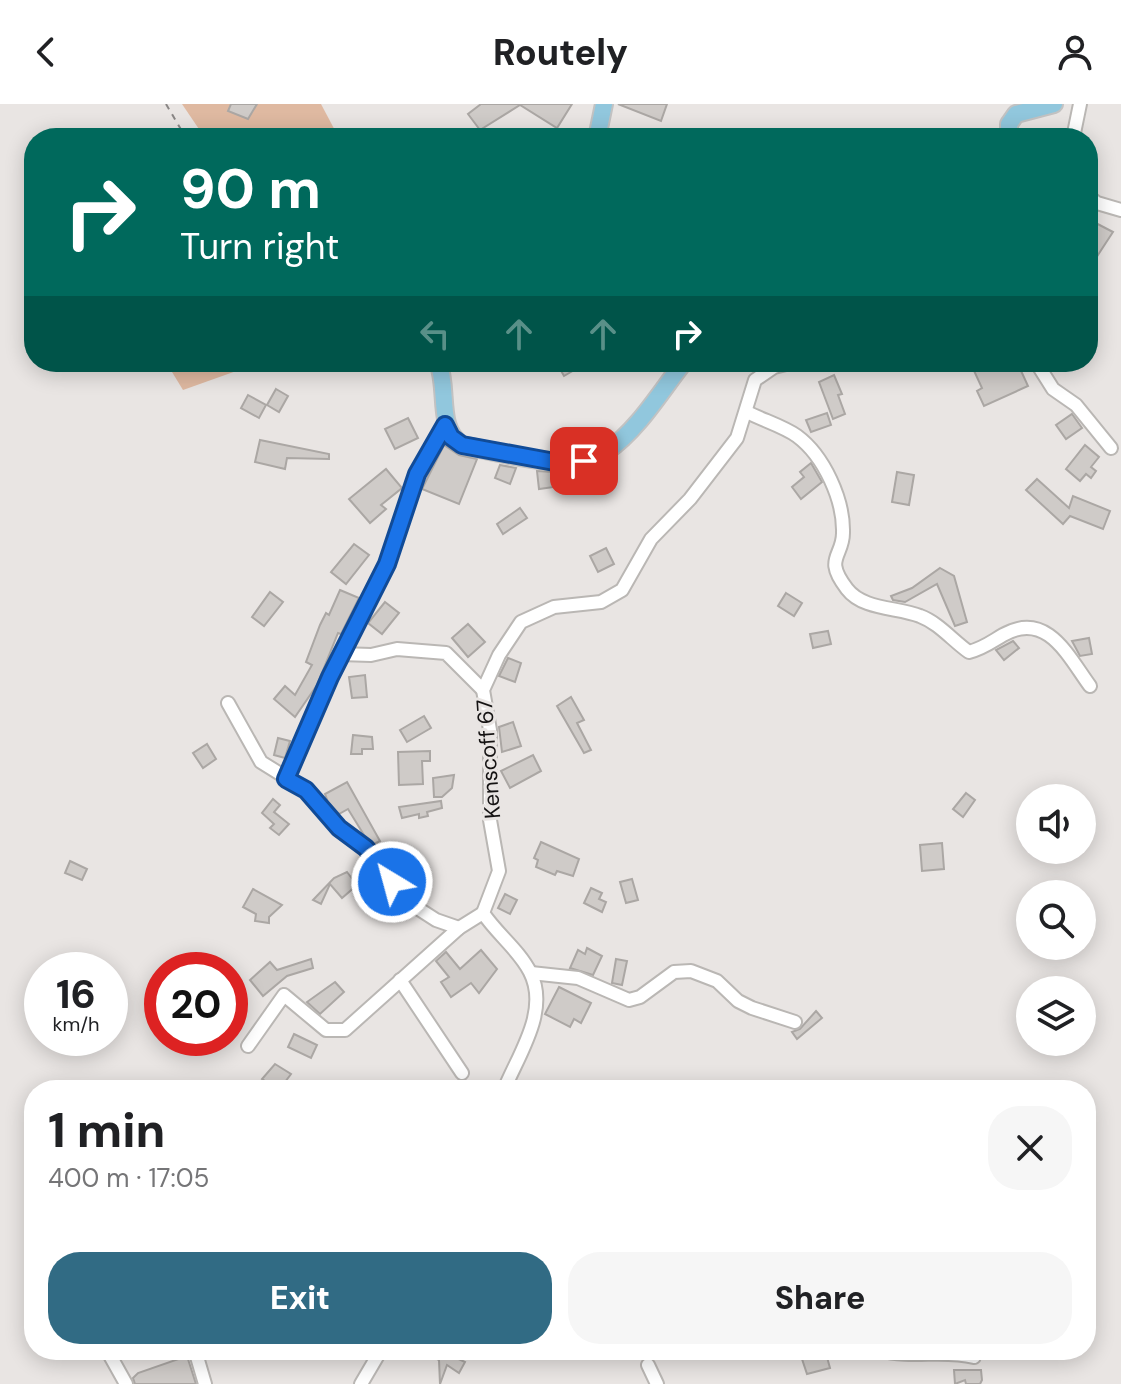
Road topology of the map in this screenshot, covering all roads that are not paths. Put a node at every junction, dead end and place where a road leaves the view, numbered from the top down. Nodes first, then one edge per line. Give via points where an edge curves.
1 (1054, 104) edge
2 (1080, 104) edge
3 (600, 106) edge
4 (598, 128) edge
5 (1009, 128) edge
6 (1075, 128) edge
7 (1098, 203) edge
8 (1121, 210) edge
9 (440, 372) edge
10 (676, 372) edge
11 (767, 372) edge
12 (1042, 372) edge
13 (747, 412) junction
14 (445, 425) junction
15 (1111, 448) dead end
16 (340, 654) junction
17 (1090, 686) dead end
18 (483, 690) junction
19 (228, 703) dead end
20 (286, 779) junction
21 (483, 913) junction
22 (459, 928) junction
23 (531, 973) junction
24 (400, 980) junction
25 (795, 1022) dead end
26 (248, 1046) dead end
27 (462, 1073) dead end
28 (508, 1080) edge
29 (113, 1360) edge
30 (198, 1360) edge
31 (375, 1360) edge
32 (648, 1365) dead end
33 (126, 1384) edge
34 (205, 1384) edge
35 (361, 1384) edge
36 (657, 1384) edge

1 - 5 main road via 1016,114
2 - 6 street
3 - 4 main road
7 - 8 street
9 - 14 main road
10 - 14 main road via 607,451 584,461 560,463 462,445
11 - 13 street, Kenscoff 67 via 755,380
12 - 15 street
13 - 17 street via 797,436 838,495 844,535 834,556 848,591 869,603 923,616 969,652 1022,628 1043,628
13 - 18 street, Kenscoff 67 via 737,438 651,539 622,590 601,602 554,607 521,622
14 - 16 street via 417,474 387,564
16 - 18 street via 397,649 446,653
16 - 20 street
18 - 21 street, Kenscoff 67 via 490,730 490,820 499,871
19 - 20 street via 261,762
20 - 22 street via 306,790 339,828 366,848 408,902
21 - 22 street
21 - 23 street
22 - 24 street
23 - 25 street via 578,978 629,1000 683,969 717,981 752,1008
23 - 28 street via 537,996 532,1024
24 - 26 street via 359,1020 333,1032 313,1022 290,997 281,996
24 - 27 street
29 - 33 street
30 - 34 street
31 - 35 street
32 - 36 street

